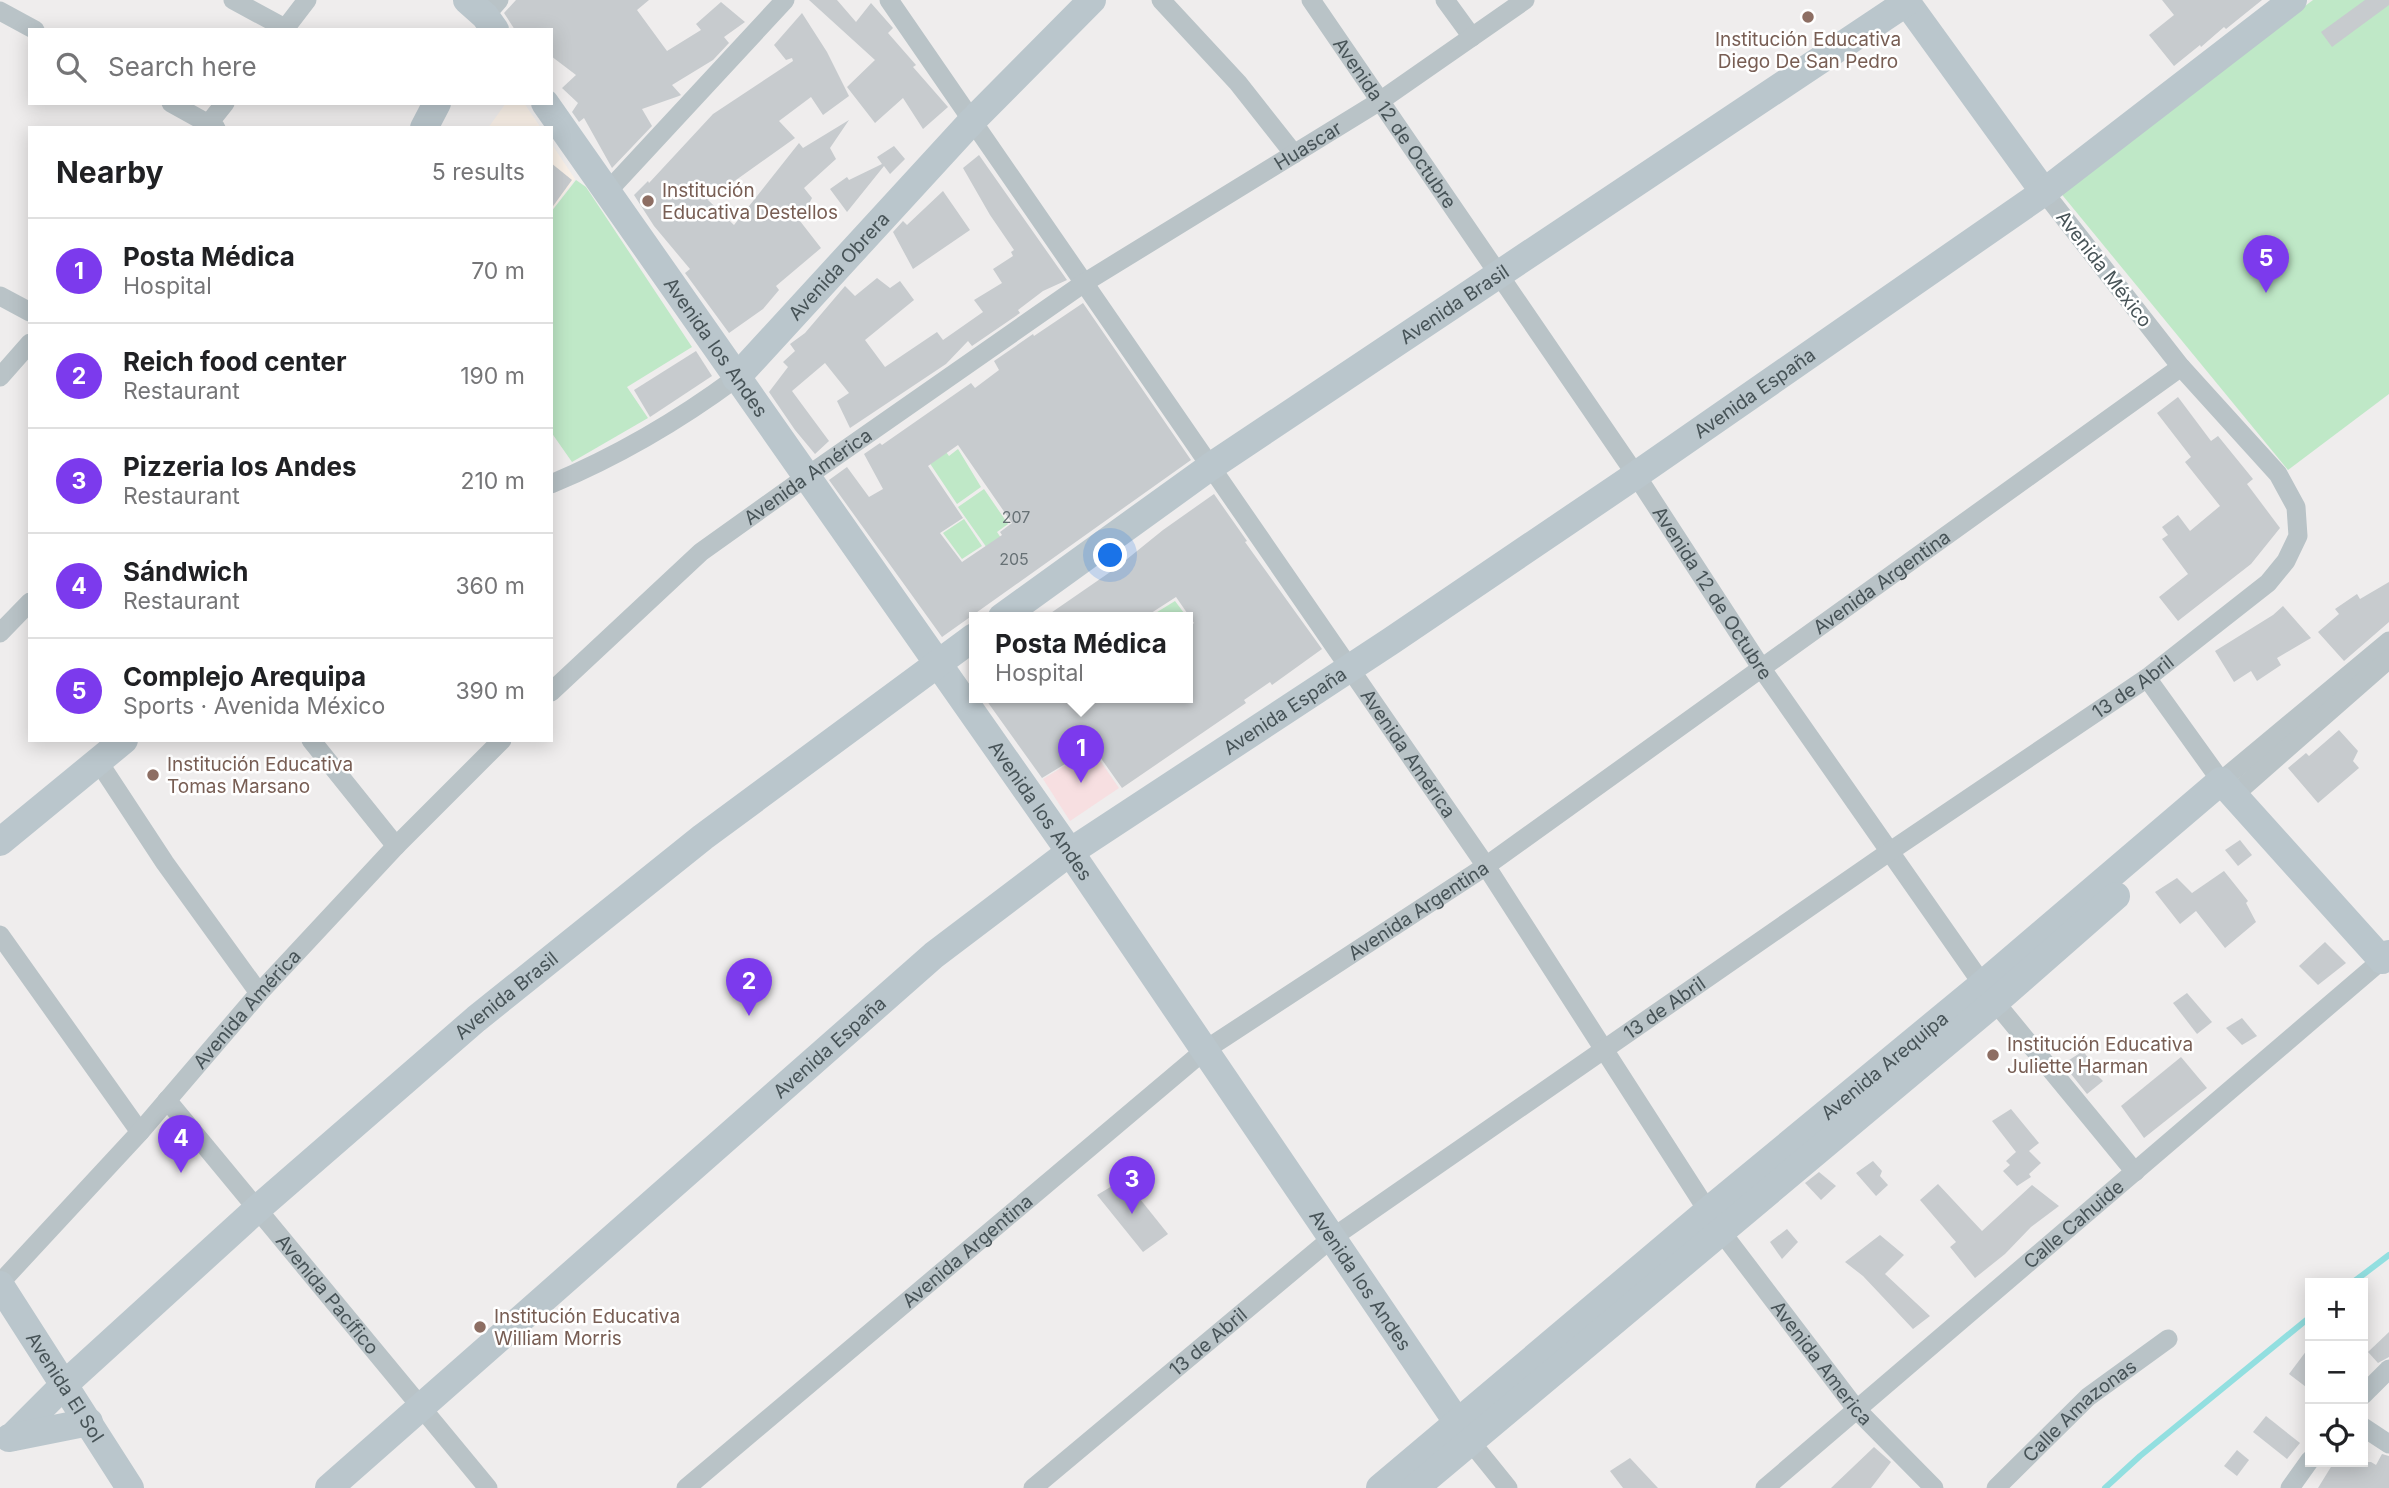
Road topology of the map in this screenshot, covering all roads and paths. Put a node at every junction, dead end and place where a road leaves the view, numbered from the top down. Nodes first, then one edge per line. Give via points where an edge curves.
1 (233, 0) edge
2 (307, 0) edge
3 (785, 0) edge
4 (889, 0) edge
5 (1092, 0) edge
6 (1161, 0) edge
7 (1311, 0) edge
8 (1445, 0) edge
9 (1525, 0) edge
10 (2294, 0) edge
11 (1907, 1) edge
12 (0, 11) edge
13 (30, 28) edge
14 (282, 28) edge
15 (285, 28) edge
16 (1472, 37) junction
17 (1380, 101) junction
18 (174, 105) edge
19 (224, 105) edge
20 (436, 105) edge
21 (546, 105) edge
22 (972, 121) junction
23 (210, 126) edge
24 (425, 126) edge
25 (1294, 154) junction
26 (607, 192) junction
27 (2044, 192) junction
28 (1498, 276) junction
29 (1084, 283) junction
30 (0, 296) edge
31 (28, 311) edge
32 (28, 345) edge
33 (2181, 367) junction
34 (0, 377) edge
35 (736, 378) junction
36 (1210, 467) junction
37 (1636, 475) junction
38 (806, 477) junction
39 (553, 483) edge
40 (2298, 536) joint
41 (28, 604) edge
42 (1009, 612) edge
43 (0, 633) edge
44 (969, 641) edge
45 (2389, 641) edge
46 (2389, 659) edge
47 (937, 664) junction
48 (1350, 669) junction
49 (1762, 669) junction
50 (2147, 678) junction
51 (553, 690) edge
52 (122, 742) edge
53 (313, 742) edge
54 (500, 742) edge
55 (98, 761) junction
56 (2227, 788) junction
57 (0, 842) edge
58 (396, 845) junction
59 (1070, 852) junction
60 (1889, 852) junction
61 (1486, 866) junction
62 (0, 935) edge
63 (2385, 957) edge
64 (259, 993) junction
65 (1989, 993) junction
66 (1604, 1049) junction
67 (1205, 1050) junction
68 (167, 1100) junction
69 (140, 1132) junction
70 (2135, 1172) junction
71 (256, 1210) junction
72 (1714, 1220) junction
73 (1332, 1238) junction
74 (0, 1284) edge
75 (2168, 1339) dead end
76 (2389, 1369) edge
77 (65, 1384) junction
78 (2368, 1390) edge
79 (421, 1409) junction
80 (1857, 1410) junction
81 (89, 1422) junction
82 (2368, 1430) edge
83 (1464, 1432) junction
84 (6, 1439) edge
85 (2389, 1444) edge
86 (2305, 1467) edge
87 (130, 1488) edge
88 (329, 1488) edge
89 (488, 1488) edge
90 (686, 1488) edge
91 (1032, 1488) edge
92 (1380, 1488) edge
93 (1415, 1488) edge
94 (1508, 1488) edge
95 (1765, 1488) edge
96 (1934, 1488) edge
97 (1996, 1488) edge
98 (2290, 1488) edge

1 - 14 street
2 - 15 street
3 - 26 street
4 - 22 street, Avenida América
5 - 22 street, Avenida Obrera
6 - 25 street via 1238,83
7 - 17 street, Avenida 12 de Octubre
8 - 16 street
9 - 16 street, Huascar
10 - 27 street, Avenida España
11 - 27 street, Avenida México
11 - 28 street, Avenida Brasil
12 - 13 street
16 - 17 street, Huascar
17 - 25 street, Huascar
17 - 28 street, Avenida 12 de Octubre
18 - 23 street
19 - 23 street
20 - 24 street
21 - 26 street, Avenida los Andes
22 - 29 street, Avenida América
22 - 35 street, Avenida Obrera
25 - 29 street, Huascar
26 - 35 street, Avenida los Andes
27 - 33 street, Avenida México
27 - 37 street, Avenida España
28 - 36 street, Avenida Brasil
28 - 37 street, Avenida 12 de Octubre
29 - 36 street, Avenida América
29 - 38 street, Avenida América
30 - 31 street
32 - 34 street
33 - 40 street, Avenida México via 2278,474 2296,507
33 - 49 street, Avenida Argentina
35 - 38 street, Avenida los Andes
35 - 39 street, Avenida Obrera via 661,430
36 - 42 street, Avenida Brasil
36 - 48 street, Avenida América
37 - 48 street, Avenida España
37 - 49 street, Avenida 12 de Octubre
38 - 47 street, Avenida los Andes
38 - 51 street, Avenida América via 701,552
40 - 50 street, 13 de Abril via 2268,583
41 - 43 street
44 - 47 street, Avenida Brasil
45 - 56 street, Avenida Arequipa
46 - 56 street, Avenida Arequipa
47 - 59 street, Avenida los Andes
47 - 71 street, Avenida Brasil via 682,855 477,1020
48 - 59 street, Avenida España
48 - 61 street, Avenida América
49 - 60 street, Avenida 12 de Octubre
49 - 61 street, Avenida Argentina
50 - 56 street
50 - 60 street, 13 de Abril
52 - 55 street
53 - 58 street
54 - 58 street, Avenida América
55 - 57 street
55 - 64 street
56 - 63 street
56 - 65 street, Avenida Arequipa
58 - 64 street, Avenida América
59 - 67 street, Avenida los Andes
59 - 79 street, Avenida España via 934,955
60 - 65 street, Avenida 12 de Octubre
60 - 66 street, 13 de Abril
61 - 66 street, Avenida América
61 - 67 street, Avenida Argentina
62 - 69 street
63 - 70 street, Calle Cahuide
64 - 68 street, Avenida América
65 - 70 street, Avenida 12 de Octubre
65 - 72 street, Avenida Arequipa
66 - 72 street, Avenida América
66 - 73 street, 13 de Abril
67 - 73 street, Avenida los Andes
67 - 90 street, Avenida Argentina
68 - 69 street, Avenida América
68 - 71 street, Avenida Pacífico
69 - 74 street, Avenida América
70 - 80 street, Calle Cahuide
71 - 77 street, Avenida Brasil
71 - 79 street, Avenida Pacífico
72 - 80 street, Avenida America
72 - 83 street, Avenida Arequipa
73 - 83 street, Avenida los Andes
73 - 91 street, 13 de Abril
74 - 77 street, Avenida El Sol
75 - 97 street, Calle Amazonas via 2088,1398
76 - 78 street
77 - 81 street, Avenida El Sol
77 - 84 street, Avenida Brasil
79 - 88 street, Avenida España
79 - 89 street, Avenida Pacífico
80 - 95 street, Calle Cahuide
80 - 96 street, Avenida America
81 - 84 street
81 - 87 street, Avenida El Sol
82 - 85 street
83 - 92 street, Avenida Arequipa
83 - 93 street, Avenida Arequipa
83 - 94 street, Avenida los Andes
86 - 98 street

